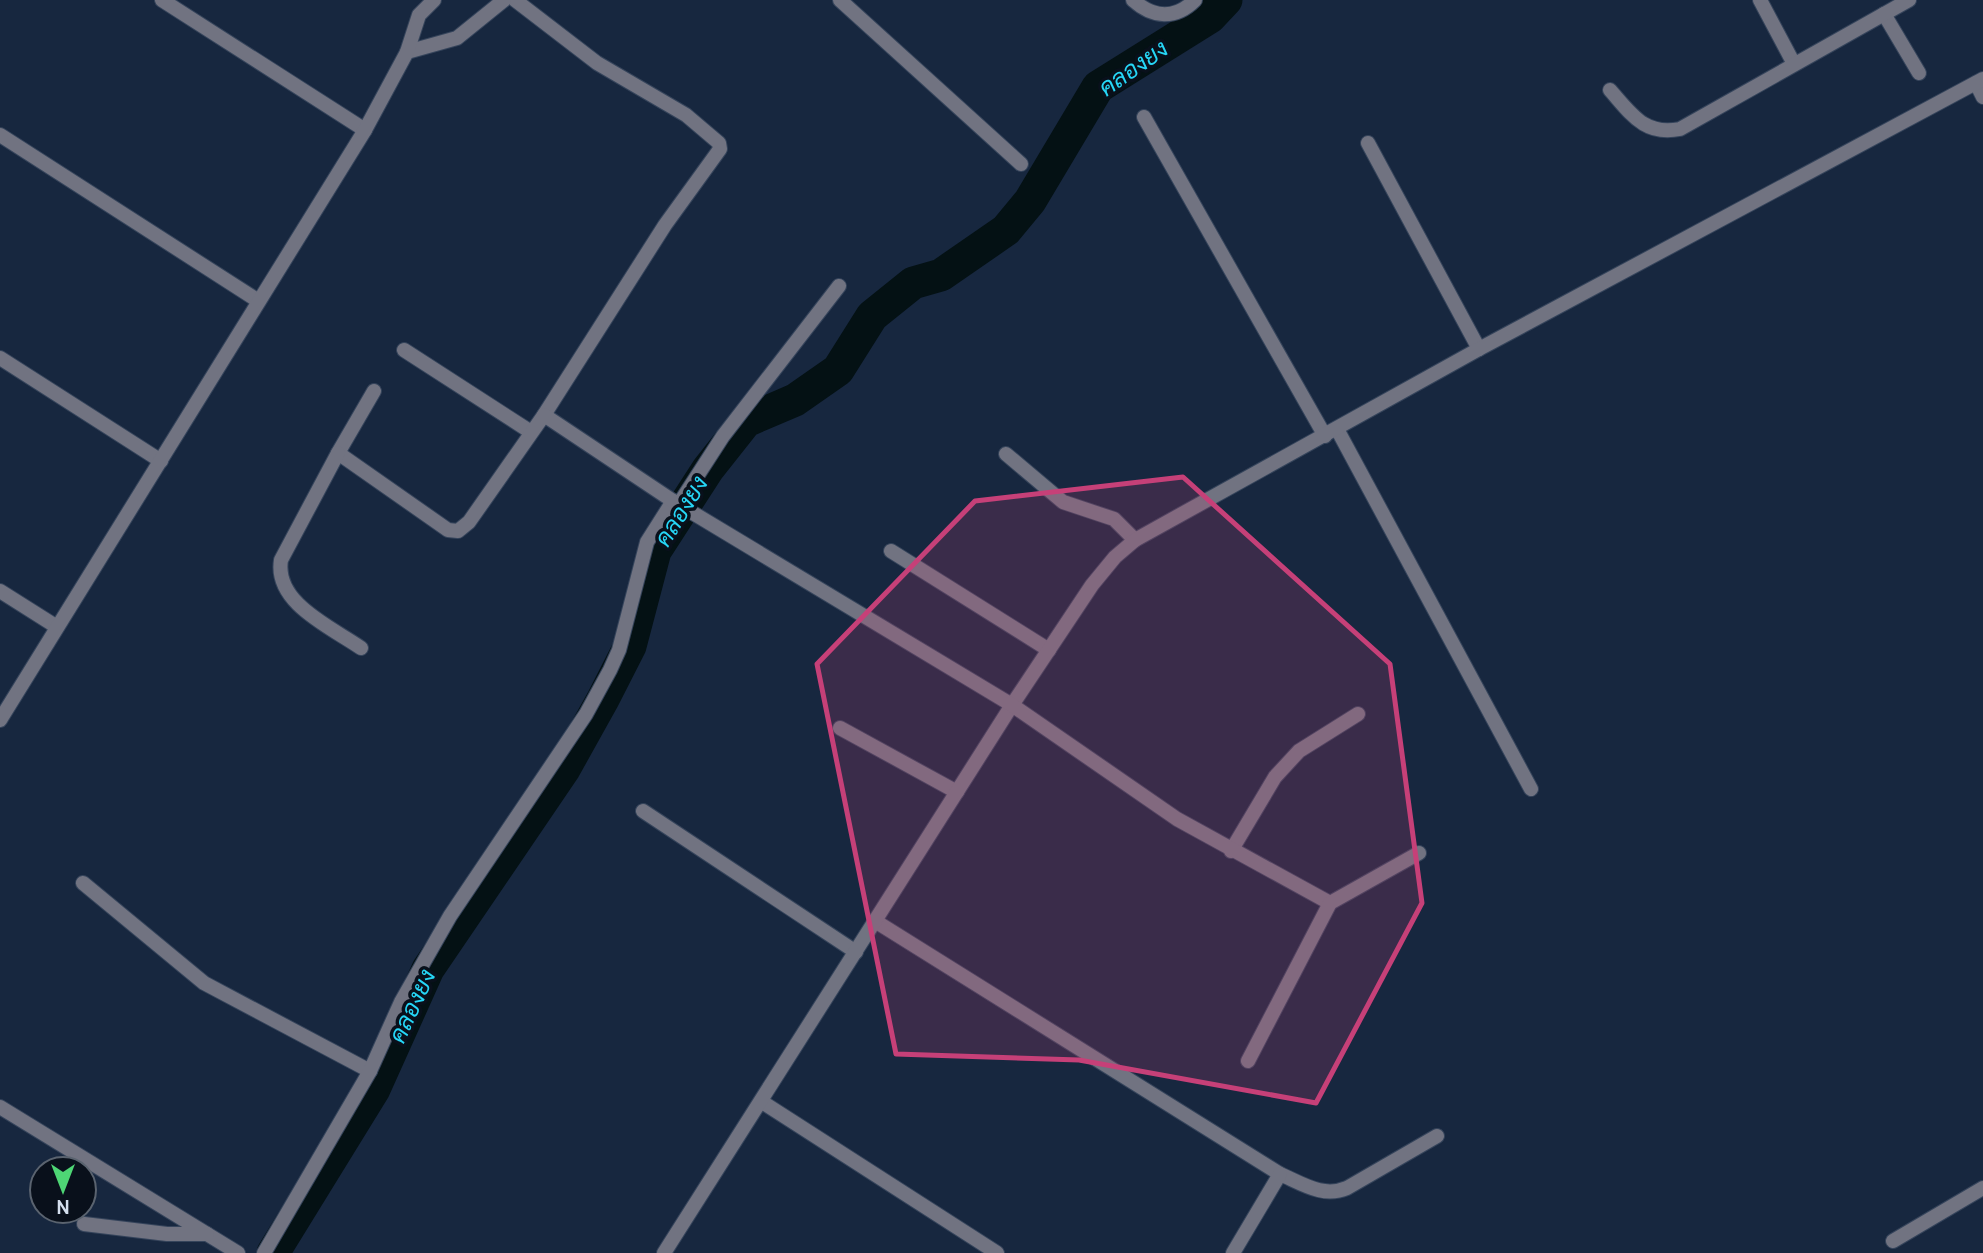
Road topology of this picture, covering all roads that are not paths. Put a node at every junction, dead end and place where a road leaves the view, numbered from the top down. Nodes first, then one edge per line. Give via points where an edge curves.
1 (162, 0) edge
2 (434, 0) edge
3 (504, 0) edge
4 (515, 0) edge
5 (840, 0) edge
6 (1133, 0) edge
7 (1195, 0) edge
8 (1760, 0) edge
9 (1909, 0) edge
10 (1884, 14) junction
11 (407, 52) junction
12 (1794, 64) junction
13 (1919, 73) dead end
14 (1980, 81) edge
15 (1610, 90) dead end
16 (1983, 97) edge
17 (1144, 117) dead end
18 (365, 130) junction
19 (0, 135) edge
20 (1368, 143) dead end
21 (1021, 163) dead end
22 (839, 286) dead end
23 (257, 300) junction
24 (1479, 349) junction
25 (404, 350) dead end
26 (0, 358) edge
27 (374, 391) dead end
28 (544, 415) junction
29 (531, 432) junction
30 (1331, 433) junction
31 (338, 453) junction
32 (1006, 454) dead end
33 (161, 461) junction
34 (676, 502) junction
35 (1135, 540) junction
36 (891, 551) dead end
37 (0, 591) edge
38 (57, 627) junction
39 (361, 648) dead end
40 (1049, 650) junction
41 (1012, 705) junction
42 (1358, 713) dead end
43 (0, 720) edge
44 (840, 728) dead end
45 (1531, 789) dead end
46 (957, 792) junction
47 (643, 811) dead end
48 (1231, 850) junction
49 (1419, 853) dead end
50 (83, 883) dead end
51 (1330, 903) junction
52 (874, 921) junction
53 (856, 952) junction
54 (1248, 1061) dead end
55 (370, 1070) junction
56 (762, 1102) junction
57 (0, 1107) edge
58 (1437, 1136) dead end
59 (1280, 1174) junction
60 (1983, 1188) edge
61 (92, 1225) edge
62 (207, 1234) junction
63 (1893, 1241) dead end
64 (237, 1253) edge
65 (264, 1253) edge
66 (664, 1253) edge
67 (997, 1253) edge
68 (1233, 1253) edge

1 - 18 street
2 - 11 street via 419,15
3 - 11 street via 457,38
4 - 28 street via 597,63 686,115 719,143 720,149 665,225
5 - 21 street
6 - 7 street via 1144,10 1166,16 1186,9
8 - 12 street
9 - 10 street
10 - 12 street
10 - 13 street
11 - 18 street
12 - 15 street via 1680,129 1661,133 1644,125
14 - 16 street
14 - 24 street
17 - 30 street
18 - 23 street
19 - 23 street
20 - 24 street
22 - 34 street
23 - 33 street
24 - 30 street
25 - 29 street
26 - 33 street
27 - 31 street
28 - 29 street
28 - 34 street
29 - 31 street via 469,522 458,531 448,530
30 - 35 street
30 - 45 street
31 - 39 street via 279,571 285,591 297,604
32 - 35 street via 1063,502 1114,519
33 - 38 street
34 - 41 street
34 - 55 street via 643,553 610,670 579,725 450,916 401,1002
35 - 40 street via 1092,585
36 - 40 street
37 - 38 street
38 - 43 street
40 - 41 street
41 - 46 street
41 - 48 street via 1177,819
42 - 48 street via 1299,751 1275,777
44 - 46 street
46 - 52 street
47 - 53 street
48 - 51 street
49 - 51 street
50 - 55 street via 204,983
51 - 54 street
52 - 53 street
52 - 59 street
53 - 56 street
55 - 65 street
56 - 66 street
56 - 67 street
57 - 62 street
58 - 59 street via 1332,1194
59 - 68 street
60 - 63 street
61 - 62 street
62 - 64 street

